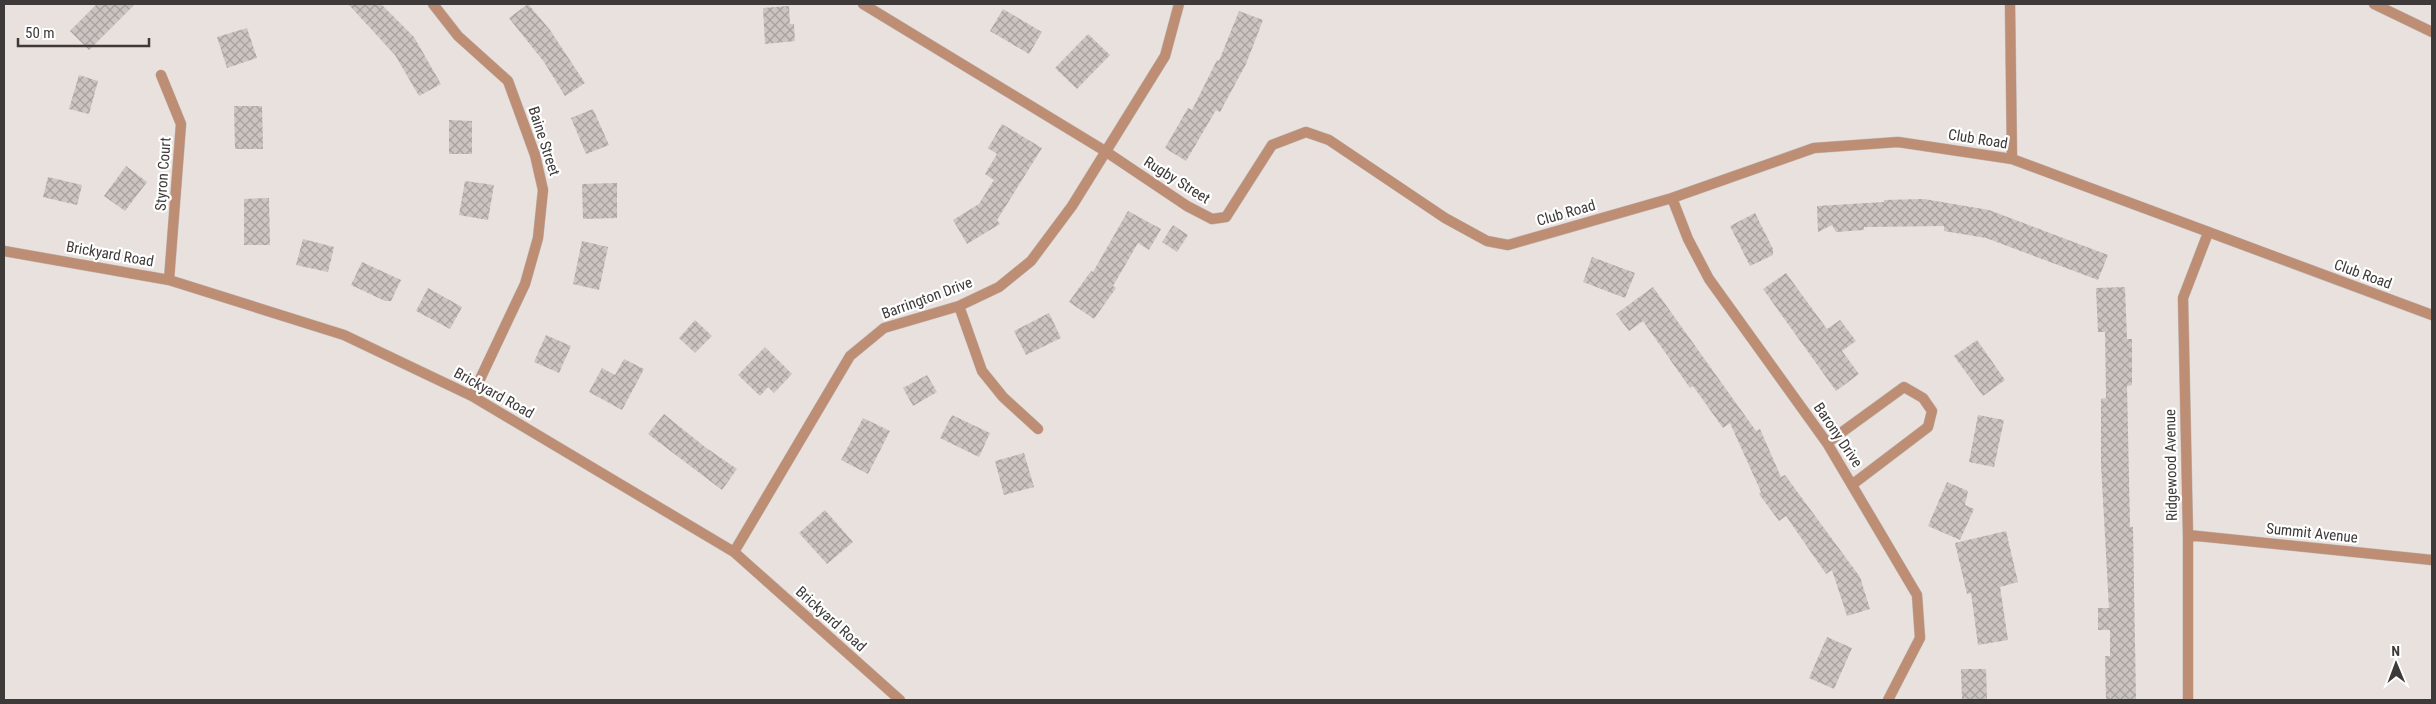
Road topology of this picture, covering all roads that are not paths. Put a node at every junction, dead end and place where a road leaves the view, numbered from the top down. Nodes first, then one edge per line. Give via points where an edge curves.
1 (433, 4) edge
2 (863, 4) edge
3 (1179, 4) edge
4 (2010, 4) edge
5 (2374, 4) edge
6 (2432, 32) edge
7 (161, 74) dead end
8 (1105, 151) junction
9 (2012, 159) junction
10 (1672, 198) junction
11 (2208, 233) junction
12 (1508, 245) joint
13 (4, 251) edge
14 (169, 280) junction
15 (959, 306) junction
16 (2432, 315) edge
17 (472, 396) junction
18 (1038, 429) dead end
19 (1827, 443) junction
20 (1853, 484) junction
21 (2188, 535) junction
22 (734, 552) junction
23 (2432, 560) edge
24 (900, 700) edge
25 (1888, 700) edge
26 (2188, 700) edge

1 - 17 street, Baine Street via 458,36 508,81 535,155 543,190 538,238 525,284
2 - 8 street, Rugby Street
3 - 8 street, Barrington Drive via 1165,56
4 - 9 street
5 - 6 street
7 - 14 street, Styron Court via 181,124
8 - 12 street, Rugby Street via 1212,219 1226,217 1272,145 1306,132 1330,140 1445,218 1487,241
8 - 15 street, Barrington Drive via 1072,206 1030,261 999,286
9 - 10 street, Club Road via 1898,142 1814,148
9 - 11 street, Club Road
10 - 12 street, Club Road
10 - 19 street, Barony Drive via 1709,279
11 - 16 street, Club Road
11 - 21 street, Ridgewood Avenue via 2183,298
13 - 14 street, Brickyard Road
14 - 17 street, Brickyard Road via 344,335
15 - 18 street via 982,371 1003,397
15 - 22 street, Barrington Drive via 884,328 850,356
17 - 22 street, Brickyard Road
19 - 20 street, Barony Drive
19 - 20 street via 1904,387 1923,398 1932,411 1928,427
20 - 25 street, Barony Drive via 1917,595 1920,638
21 - 23 street, Summit Avenue
21 - 26 street, Ridgewood Avenue
22 - 24 street, Brickyard Road

